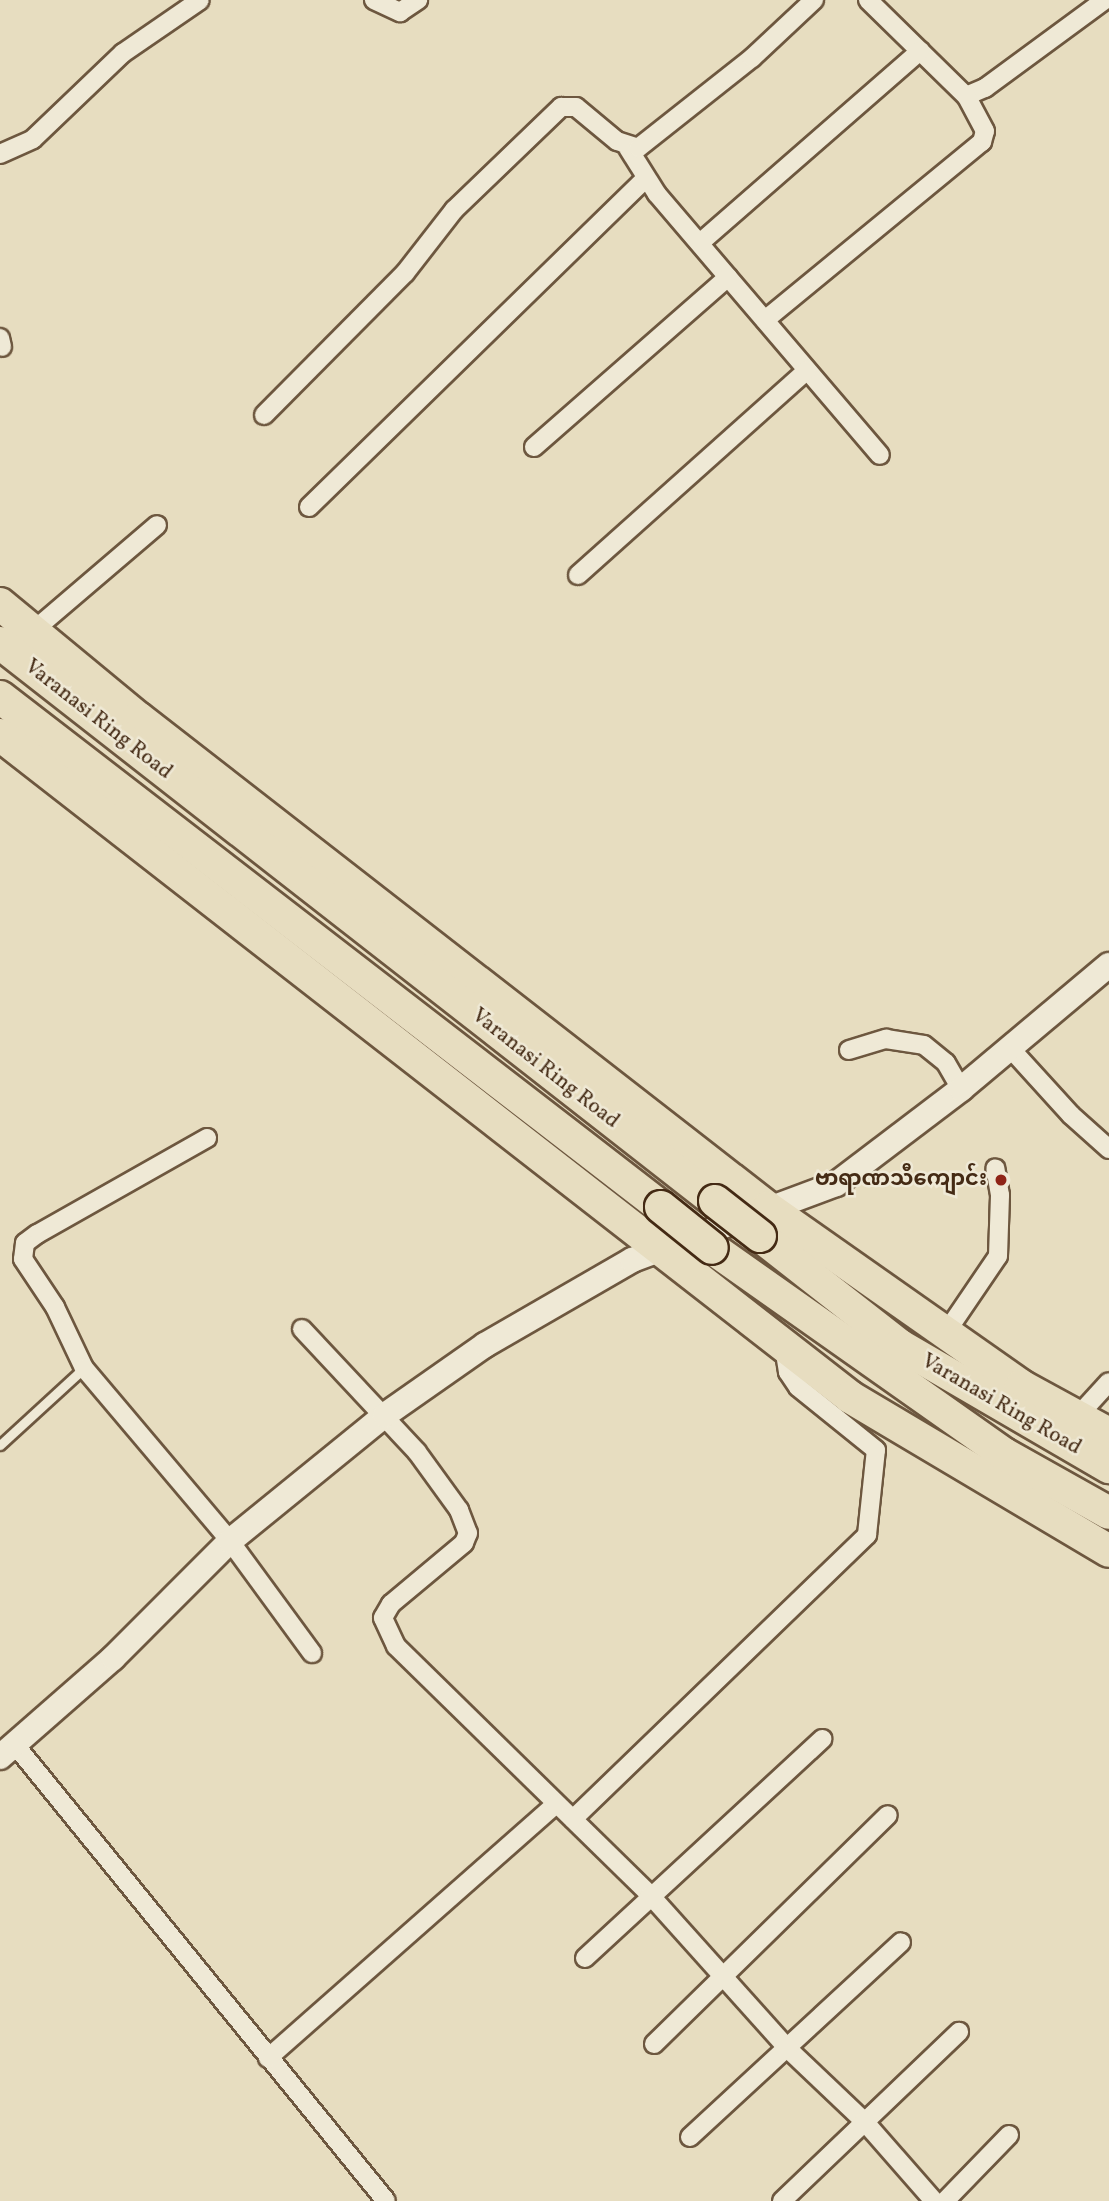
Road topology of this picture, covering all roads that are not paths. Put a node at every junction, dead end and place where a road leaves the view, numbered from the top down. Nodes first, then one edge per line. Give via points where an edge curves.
1 (200, 0) edge
2 (374, 0) edge
3 (418, 0) edge
4 (814, 0) edge
5 (868, 0) edge
6 (1105, 0) edge
7 (920, 51) junction
8 (966, 96) junction
9 (628, 148) junction
10 (0, 154) edge
11 (646, 178) junction
12 (701, 242) junction
13 (728, 277) junction
14 (765, 320) junction
15 (807, 370) junction
16 (264, 415) dead end
17 (534, 447) dead end
18 (880, 455) dead end
19 (309, 507) dead end
20 (157, 526) dead end
21 (578, 575) dead end
22 (0, 604) edge
23 (33, 631) junction
24 (0, 643) edge
25 (0, 697) edge
26 (0, 735) edge
27 (1109, 965) edge
28 (1011, 1049) junction
29 (849, 1050) dead end
30 (961, 1089) junction
31 (206, 1138) dead end
32 (1109, 1149) edge
33 (995, 1168) dead end
34 (764, 1222) junction
35 (659, 1250) junction
36 (302, 1329) dead end
37 (945, 1334) junction
38 (784, 1346) junction
39 (84, 1368) junction
40 (1109, 1382) edge
41 (385, 1415) junction
42 (1077, 1417) junction
43 (1109, 1434) edge
44 (0, 1445) edge
45 (1109, 1467) edge
46 (1109, 1513) edge
47 (230, 1541) junction
48 (1109, 1550) edge
49 (313, 1653) dead end
50 (822, 1739) dead end
51 (8, 1752) edge
52 (556, 1804) junction
53 (888, 1815) dead end
54 (573, 1819) junction
55 (650, 1895) junction
56 (901, 1942) dead end
57 (586, 1958) dead end
58 (725, 1979) junction
59 (959, 2032) dead end
60 (654, 2044) dead end
61 (788, 2049) junction
62 (268, 2058) junction
63 (864, 2121) junction
64 (1009, 2135) dead end
65 (690, 2137) dead end
66 (386, 2201) edge
67 (782, 2201) edge
68 (934, 2201) edge
69 (945, 2201) edge

1 - 10 street via 123,53 33,139
2 - 3 street via 400,12
4 - 9 street via 647,144
5 - 7 street
6 - 8 street via 995,81
7 - 8 street
7 - 12 street
8 - 14 street via 985,131 982,142
9 - 11 street
9 - 16 street via 576,107 561,107 454,210 405,273
11 - 12 street
11 - 19 street
12 - 13 street
13 - 14 street
13 - 17 street
14 - 15 street
15 - 18 street
15 - 21 street
20 - 23 street
22 - 23 highway
23 - 34 highway
24 - 34 highway, Varanasi Ring Road, bridge via 715,1201
25 - 46 highway, Varanasi Ring Road, bridge via 712,1248 1004,1454
26 - 35 highway
27 - 28 street
28 - 30 street
28 - 32 street via 1070,1115
29 - 30 street via 886,1039 915,1042 946,1063
30 - 34 street via 836,1184
31 - 39 street via 25,1243 23,1259 55,1307
33 - 37 street via 1001,1217 998,1256
34 - 35 street
34 - 37 highway
34 - 45 highway, Varanasi Ring Road via 900,1345
35 - 38 highway
35 - 41 street via 632,1260 485,1345
36 - 41 street
37 - 42 highway via 1021,1386
38 - 48 highway via 850,1397
38 - 54 street via 788,1371 798,1387 876,1450 867,1535
39 - 44 lane
39 - 47 street
40 - 42 street
41 - 47 street
41 - 52 street via 459,1510 468,1533 464,1544 391,1604 383,1618 386,1632
42 - 43 highway
47 - 49 street
47 - 51 street
50 - 55 street
51 - 62 street
52 - 54 street
52 - 62 street
53 - 58 street
54 - 55 street
55 - 57 street
55 - 58 street
56 - 61 street
58 - 60 street
58 - 61 street
59 - 63 street
61 - 63 street
61 - 65 street
62 - 66 street
63 - 67 street
63 - 68 street
64 - 69 street

